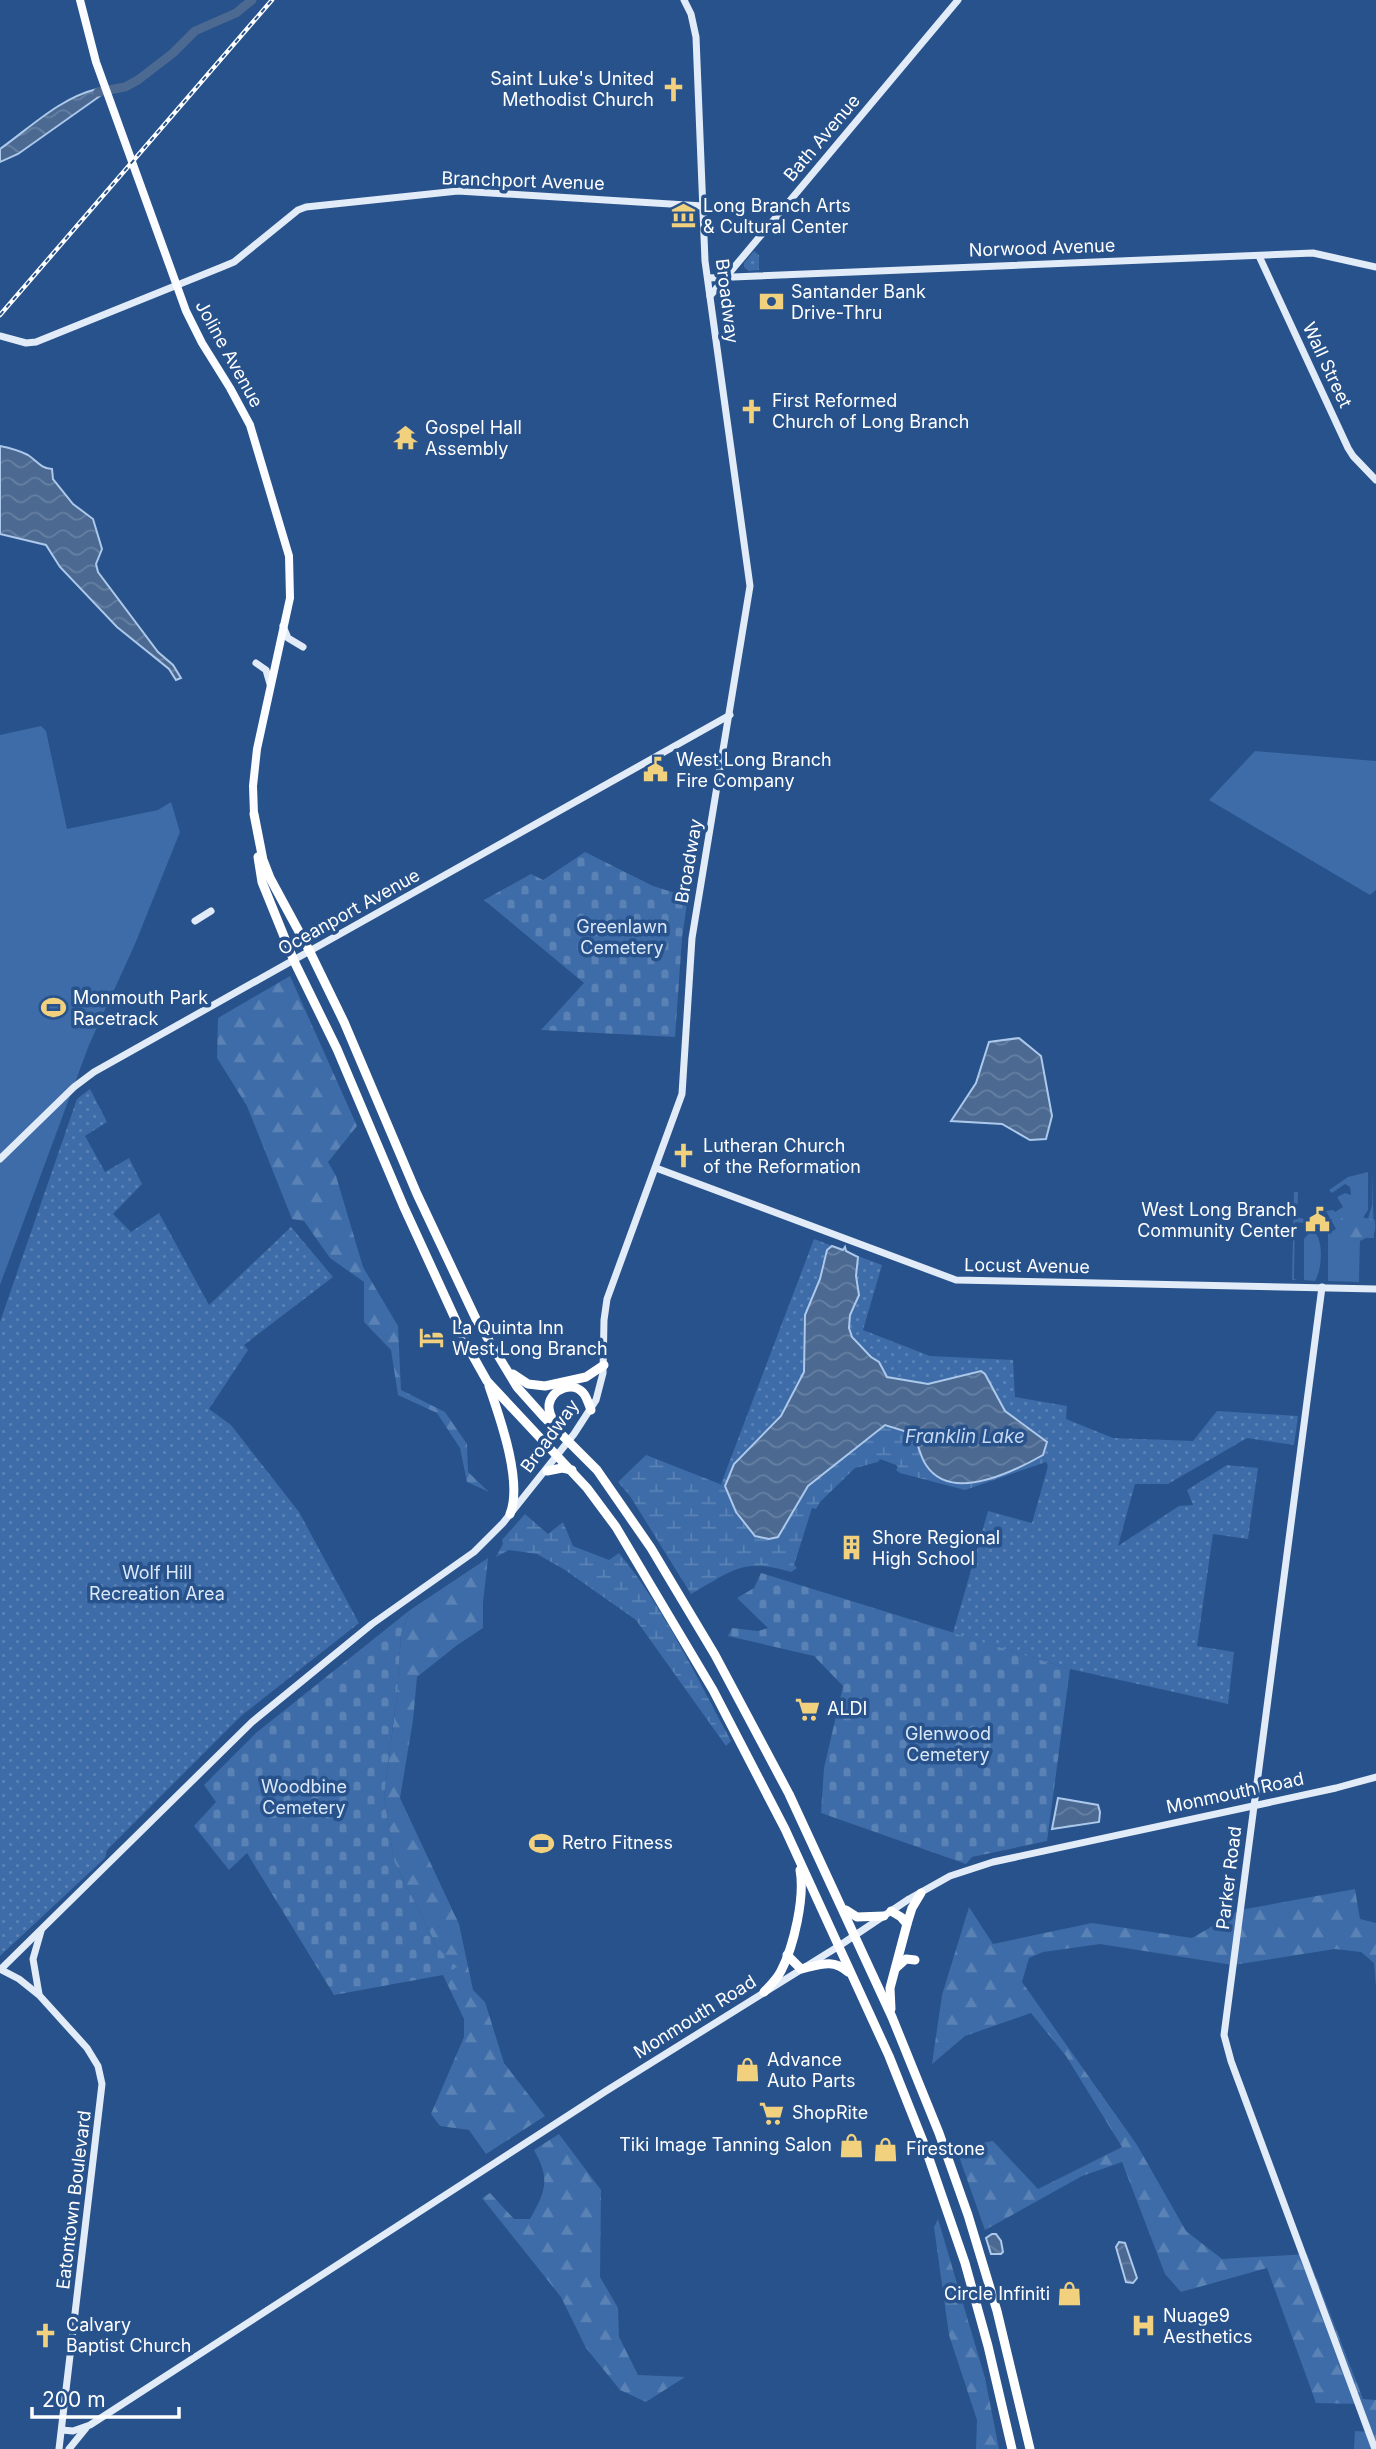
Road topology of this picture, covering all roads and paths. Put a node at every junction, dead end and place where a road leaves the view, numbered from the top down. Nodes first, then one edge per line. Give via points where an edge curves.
1 (80, 0) edge
2 (684, 0) edge
3 (958, 0) edge
4 (703, 206) junction
5 (1259, 256) junction
6 (738, 262) junction
7 (1376, 267) edge
8 (748, 276) junction
9 (725, 277) junction
10 (708, 278) junction
11 (177, 286) junction
12 (710, 296) junction
13 (0, 337) edge
14 (1376, 480) edge
15 (283, 626) junction
16 (303, 647) dead end
17 (256, 663) dead end
18 (270, 685) junction
19 (730, 715) junction
20 (254, 814) junction
21 (211, 911) dead end
22 (195, 921) dead end
23 (310, 952) junction
24 (294, 961) junction
25 (0, 1158) edge
26 (656, 1168) junction
27 (1322, 1287) junction
28 (1376, 1289) edge
29 (604, 1365) junction
30 (504, 1367) junction
31 (487, 1381) junction
32 (591, 1410) junction
33 (558, 1431) junction
34 (569, 1441) junction
35 (557, 1456) junction
36 (572, 1470) junction
37 (547, 1471) junction
38 (515, 1488) junction
39 (527, 1493) junction
40 (510, 1514) junction
41 (1376, 1777) edge
42 (1254, 1805) junction
43 (798, 1858) junction
44 (921, 1893) junction
45 (840, 1902) junction
46 (887, 1913) junction
47 (907, 1924) junction
48 (41, 1930) junction
49 (855, 1936) junction
50 (839, 1946) junction
51 (787, 1955) junction
52 (915, 1959) dead end
53 (0, 1969) edge
54 (801, 1969) junction
55 (895, 1969) junction
56 (852, 1975) junction
57 (764, 1992) junction
58 (39, 1995) junction
59 (892, 2017) junction
60 (90, 2425) junction
61 (62, 2430) junction
62 (61, 2439) junction
63 (74, 2441) junction
64 (60, 2449) edge
65 (69, 2449) edge
66 (1012, 2449) edge
67 (1030, 2449) edge
68 (1375, 2449) edge

1 - 11 main road, Joline Avenue via 104,82
2 - 4 street, Broadway via 696,37
3 - 6 street, Bath Avenue
4 - 10 street, Broadway
4 - 11 street, Branchport Avenue via 458,191 306,207 234,262
5 - 7 street, Norwood Avenue via 1313,253
5 - 8 street, Norwood Avenue
5 - 14 street, Wall Street via 1348,448
6 - 8 street
6 - 9 street, Bath Avenue
8 - 9 street, Norwood Avenue
9 - 10 street, Norwood Avenue
9 - 12 street, Bath Avenue
10 - 12 street, Broadway
11 - 13 street, Branchport Avenue via 36,342
11 - 15 main road, Joline Avenue via 194,329 253,434 289,555 291,586
12 - 19 street, Broadway via 750,586
15 - 16 street via 288,638
15 - 18 main road, Joline Avenue
17 - 18 street via 266,670
18 - 20 main road, Joline Avenue via 254,766
19 - 23 street, Oceanport Avenue
19 - 26 street, Broadway via 692,938 682,1094
20 - 23 highway via 263,860
20 - 24 highway via 262,882
21 - 22 street
23 - 24 street, Oceanport Avenue
23 - 30 highway via 459,1286
24 - 25 street, Oceanport Avenue via 94,1072
24 - 31 highway via 337,1049 449,1310
26 - 27 street, Locust Avenue via 956,1280
26 - 29 street, Broadway via 607,1299
27 - 28 street, Locust Avenue
27 - 42 street, Parker Road
29 - 30 highway via 586,1377 545,1387 523,1382
29 - 32 street, Broadway
30 - 33 highway
31 - 35 highway
31 - 38 highway
32 - 33 highway via 578,1389 565,1387 556,1392 549,1409
32 - 34 street, Broadway
33 - 34 highway
34 - 35 street, Broadway
34 - 45 highway via 602,1477 678,1591 771,1758
35 - 36 highway
35 - 37 street, Broadway
36 - 37 highway
36 - 43 highway via 609,1517 671,1617 748,1755
37 - 39 street, Broadway
38 - 39 highway
38 - 40 highway
39 - 40 street, Broadway
40 - 48 street, Broadway via 474,1552 372,1624 252,1722
41 - 42 street, Monmouth Road
42 - 44 street, Monmouth Road via 993,1862 950,1876
42 - 68 street, Parker Road via 1224,2035
43 - 50 highway
43 - 51 highway via 802,1894
44 - 46 street, Monmouth Road
44 - 47 highway
45 - 46 highway via 857,1917
45 - 49 highway
46 - 47 highway
46 - 49 street, Monmouth Road
47 - 55 highway
48 - 53 street
48 - 58 street via 33,1965
49 - 50 street, Monmouth Road
49 - 59 highway
50 - 54 street, Monmouth Road
50 - 56 highway
51 - 54 highway
51 - 57 highway
52 - 55 highway via 906,1959
53 - 58 street, Eatontown Boulevard
54 - 56 highway via 832,1963
54 - 57 street, Monmouth Road
55 - 59 highway via 890,1988
56 - 66 highway via 892,2064 949,2214
57 - 60 street, Monmouth Road
58 - 61 street, Eatontown Boulevard via 93,2056 102,2084
59 - 67 highway via 968,2216 997,2311
60 - 61 street, Monmouth Road
60 - 63 street, Monmouth Road
61 - 62 street, Eatontown Boulevard
62 - 63 street
62 - 64 street, Eatontown Boulevard
63 - 65 street, Monmouth Road

